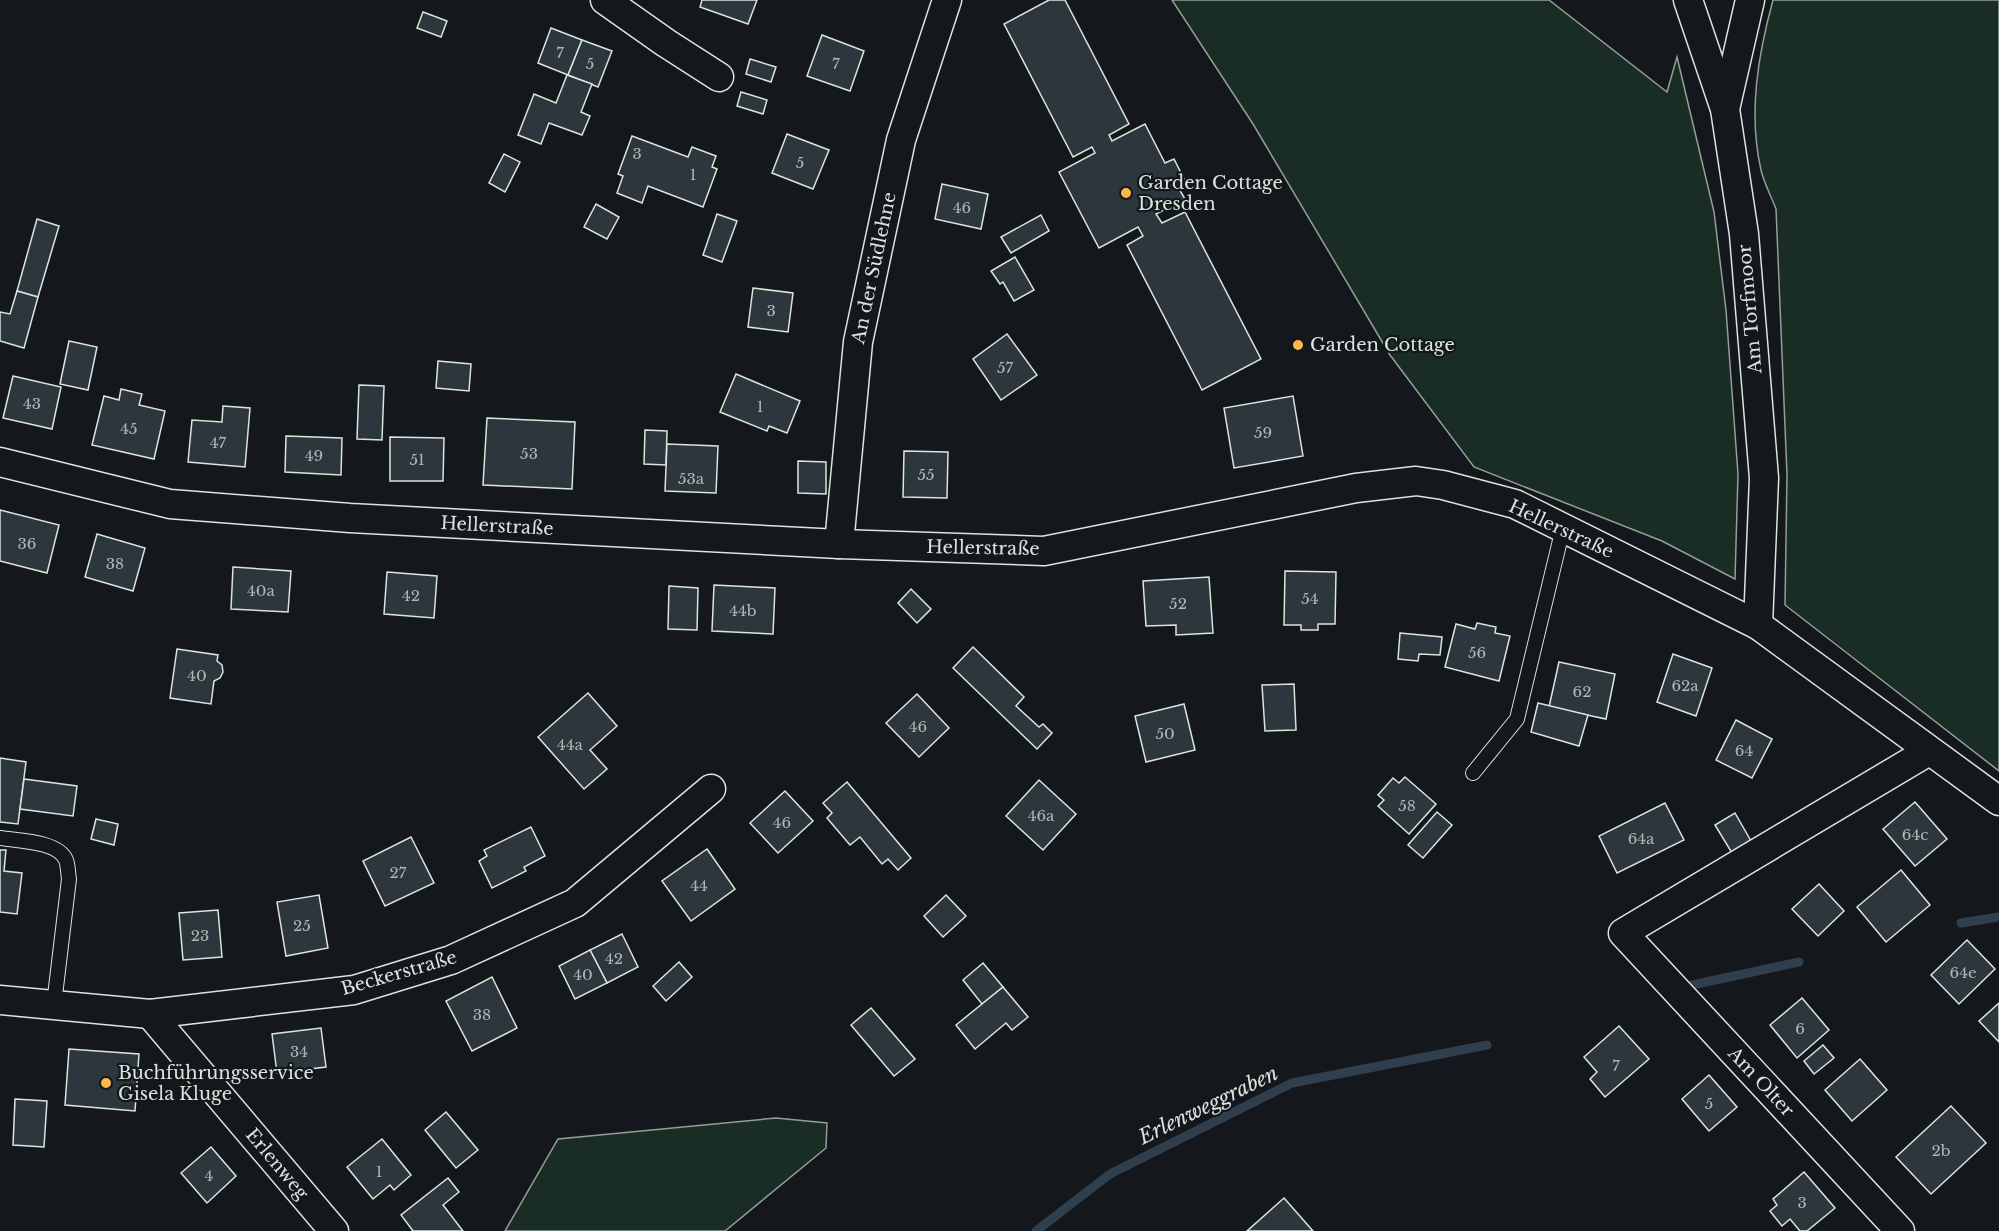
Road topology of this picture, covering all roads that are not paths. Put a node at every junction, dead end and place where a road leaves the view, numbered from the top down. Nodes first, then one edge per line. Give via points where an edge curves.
1 (605, 0) edge
2 (946, 0) edge
3 (1688, 0) edge
4 (1750, 0) edge
5 (719, 77) dead end
6 (1725, 109) junction
7 (0, 462) edge
8 (1563, 528) junction
9 (838, 544) junction
10 (1758, 625) junction
11 (1929, 751) junction
12 (1473, 773) dead end
13 (711, 789) dead end
14 (1999, 801) edge
15 (0, 838) edge
16 (0, 1000) edge
17 (54, 1004) junction
18 (150, 1014) junction
19 (334, 1231) edge
20 (1900, 1231) edge

1 - 5 street
2 - 9 street, An der Südlehne via 902,140 858,342
3 - 6 street, Am Torfmoor
4 - 6 street
6 - 10 street, Am Torfmoor via 1744,234 1764,477
7 - 9 street, Hellerstraße via 170,504 350,518
8 - 9 street, Hellerstraße via 1515,504 1416,481 1356,488 1044,551
8 - 10 street, Hellerstraße
8 - 12 lane via 1517,719
10 - 11 street, Hellerstraße
11 - 14 street, Hellerstraße
11 - 20 street, Am Olter via 1623,933
13 - 18 street, Beckerstraße via 575,903 451,960 354,990
15 - 17 lane via 49,846 60,851 66,861 69,879
16 - 17 street, Beckerstraße
17 - 18 street, Beckerstraße
18 - 19 street, Erlenweg

